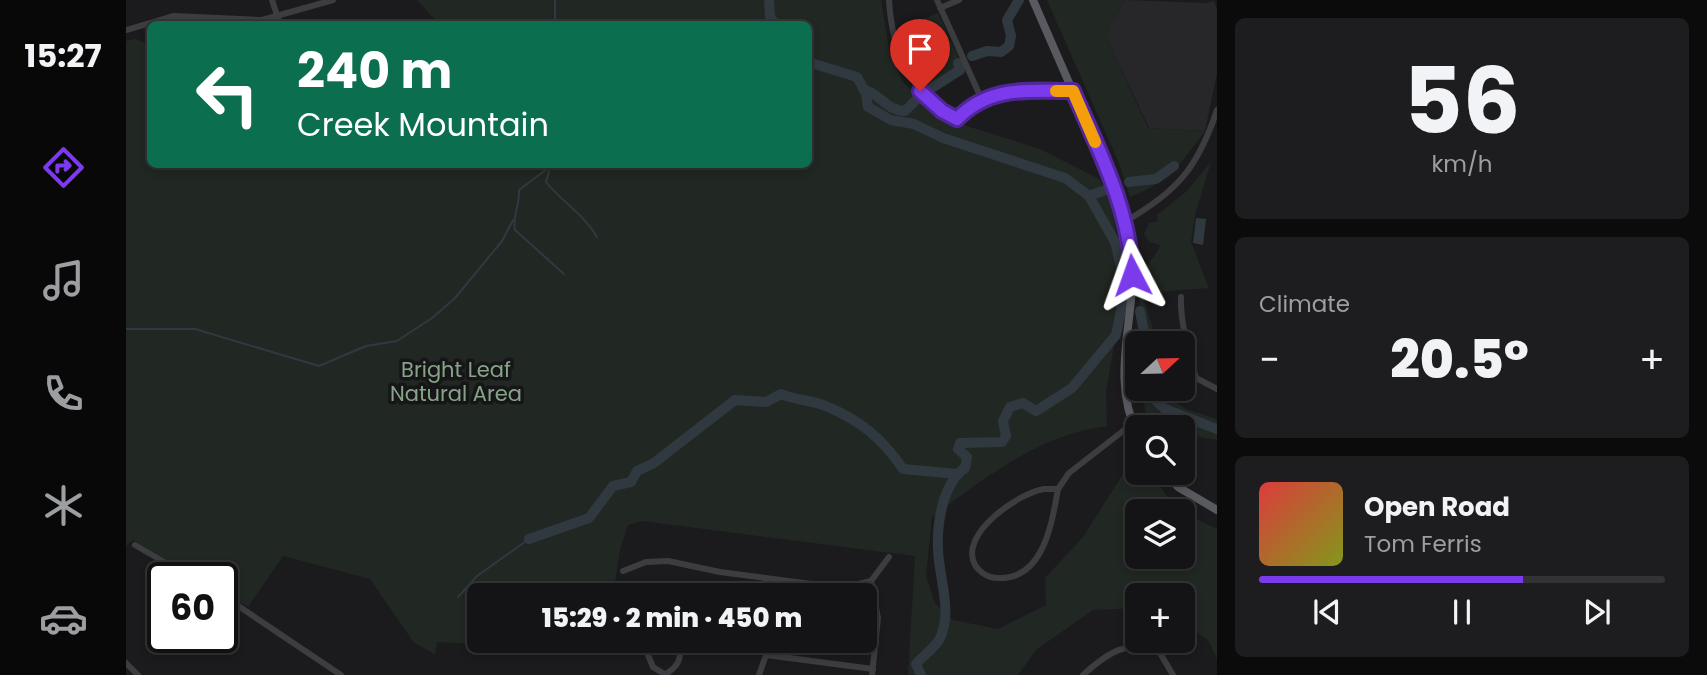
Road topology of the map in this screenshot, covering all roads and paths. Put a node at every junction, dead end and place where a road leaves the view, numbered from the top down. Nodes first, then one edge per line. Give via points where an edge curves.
1 (272, 0) edge
2 (333, 0) edge
3 (889, 0) edge
4 (937, 0) edge
5 (959, 0) edge
6 (1033, 0) edge
7 (940, 8) junction
8 (157, 21) edge
9 (279, 21) edge
10 (147, 24) edge
11 (126, 30) edge
12 (1073, 91) junction
13 (981, 98) junction
14 (1217, 110) edge
15 (1126, 221) junction
16 (1181, 297) dead end
17 (1217, 389) edge
18 (1130, 415) edge
19 (1125, 429) edge
20 (1176, 485) edge
21 (1059, 489) junction
22 (1217, 510) edge
23 (135, 544) dead end
24 (889, 557) dead end
25 (165, 562) edge
26 (623, 571) dead end
27 (766, 579) junction
28 (871, 581) junction
29 (766, 583) edge
30 (238, 606) edge
31 (650, 653) edge
32 (681, 653) edge
33 (766, 655) joint
34 (126, 663) edge
35 (873, 672) edge
36 (138, 675) edge
37 (341, 675) edge
38 (666, 675) edge
39 (759, 675) edge
40 (1083, 675) edge
41 (1173, 675) edge

1 - 9 street
2 - 9 street
3 - 13 street via 892,36 920,91 957,119
4 - 7 street
5 - 7 street
6 - 12 main road
7 - 13 street
8 - 9 street via 174,16
10 - 11 street
12 - 13 street via 1020,91
12 - 15 main road
14 - 15 street via 1191,168 1174,188
15 - 18 main road via 1132,275 1123,361
16 - 17 street via 1180,318 1196,378
19 - 21 street via 1069,473
20 - 22 main road
21 - 21 street via 1026,494 994,515 976,540 976,567 988,577 1005,579 1027,568 1046,544
23 - 25 street
24 - 28 street
26 - 27 street via 659,560
27 - 28 street via 832,589
27 - 29 street
28 - 35 street via 878,618
30 - 37 street
31 - 38 street via 653,667
32 - 38 street via 679,662
33 - 35 street
33 - 39 street
34 - 36 street
40 - 41 street via 1110,653 1130,646 1160,653

